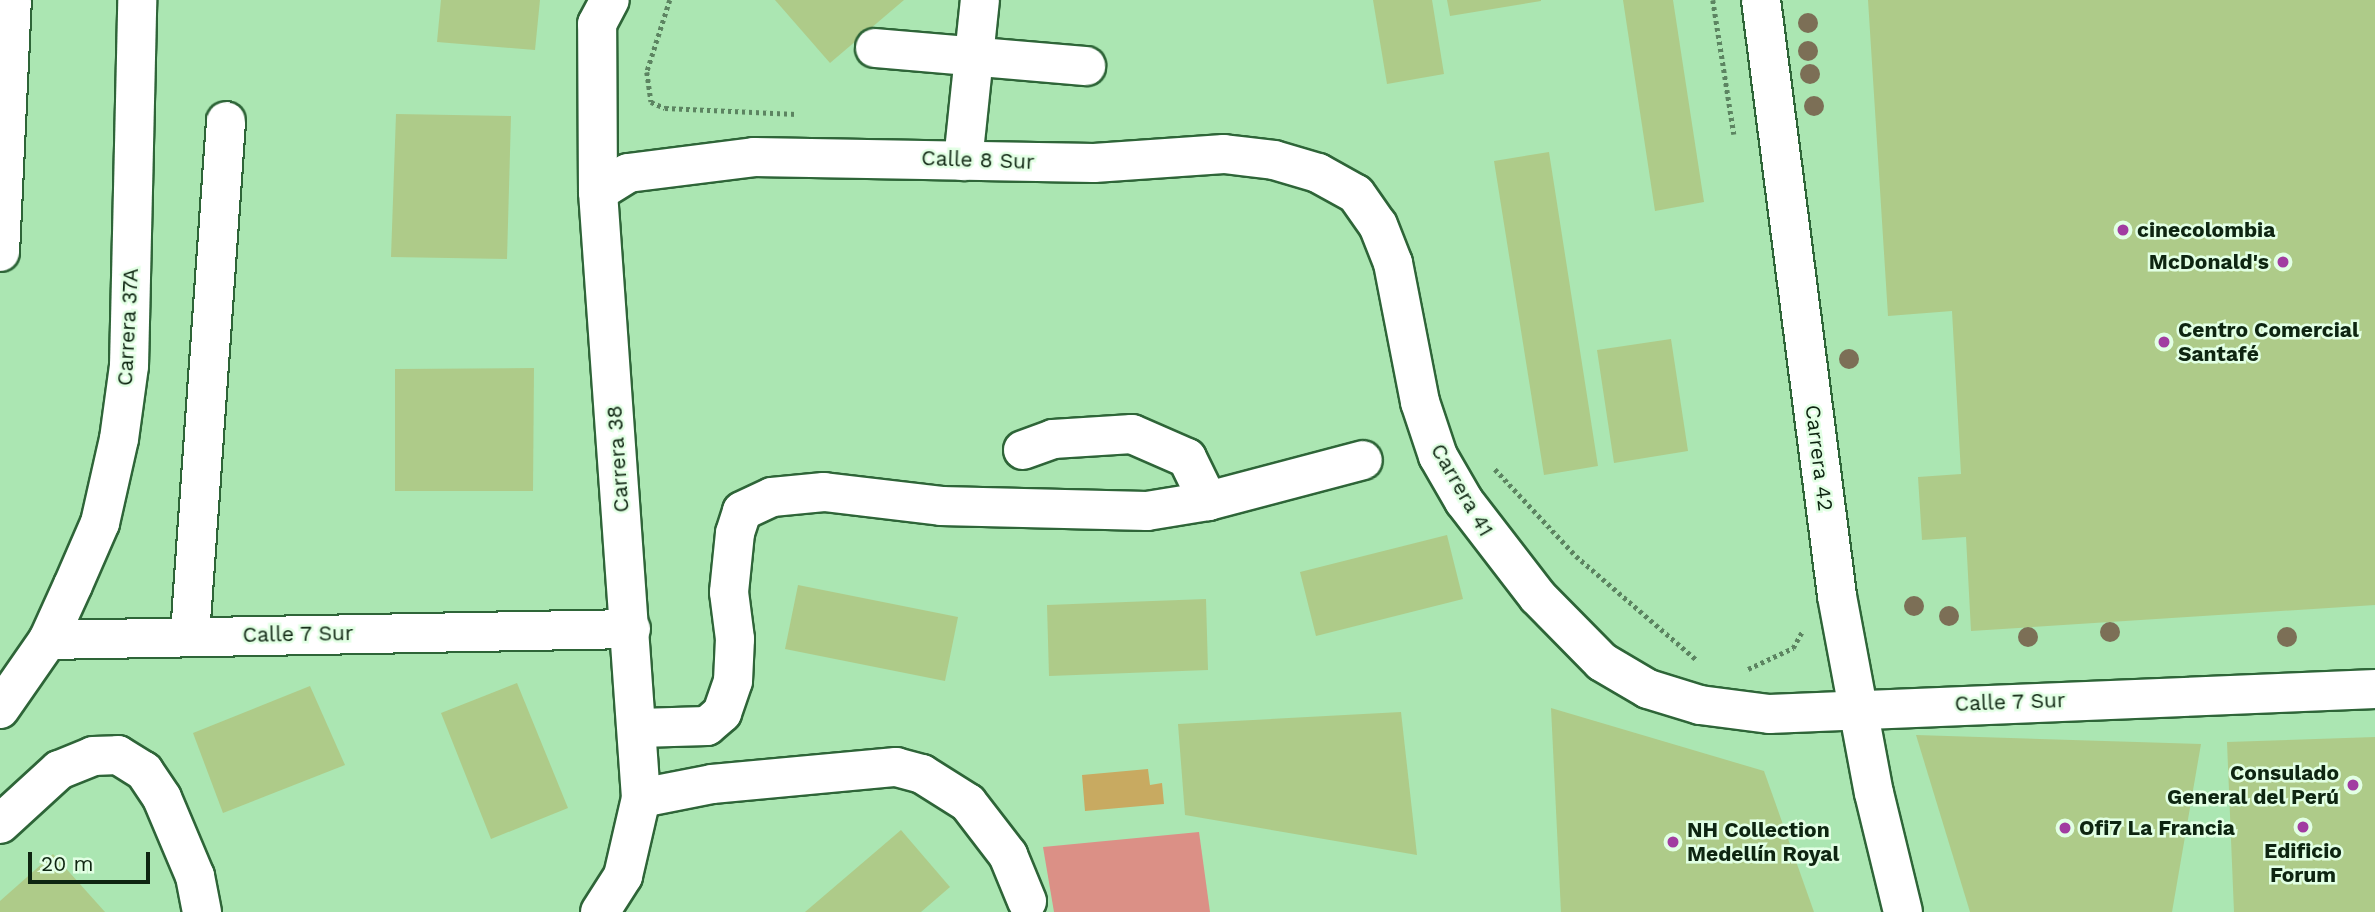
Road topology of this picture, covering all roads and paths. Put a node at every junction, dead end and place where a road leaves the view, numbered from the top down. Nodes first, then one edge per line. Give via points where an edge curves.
1 (12, 0) edge
2 (137, 0) edge
3 (610, 0) edge
4 (670, 0) edge
5 (980, 0) edge
6 (1713, 0) edge
7 (1761, 0) edge
8 (875, 48) dead end
9 (974, 56) junction
10 (1086, 66) dead end
11 (808, 115) dead end
12 (226, 121) dead end
13 (1736, 142) dead end
14 (962, 160) junction
15 (598, 192) junction
16 (1356, 194) joint
17 (0, 252) edge
18 (1023, 450) dead end
19 (1486, 458) dead end
20 (1363, 460) dead end
21 (1208, 501) junction
22 (1808, 620) dead end
23 (631, 629) junction
24 (190, 635) junction
25 (48, 640) junction
26 (1709, 668) dead end
27 (1741, 672) dead end
28 (1648, 689) joint
29 (2375, 689) edge
30 (1857, 708) junction
31 (0, 709) edge
32 (639, 728) junction
33 (640, 798) junction
34 (0, 824) edge
35 (1027, 901) dead end
36 (202, 912) edge
37 (600, 912) edge
38 (1903, 912) edge

1 - 17 street
2 - 25 street, Carrera 37A via 129,366 100,523
3 - 15 street, Carrera 38 via 597,24
4 - 11 path via 647,72 651,102 665,108
5 - 9 street
6 - 13 path
7 - 30 street, Carrera 42 via 1837,596
8 - 9 street
9 - 10 street
9 - 14 street
12 - 24 street
14 - 15 street, Calle 8 Sur via 754,157 628,173
14 - 16 street, Calle 8 Sur via 1094,163 1224,154 1274,160 1318,173
15 - 23 street, Carrera 38
16 - 28 street, Carrera 41 via 1378,225 1393,262 1420,402 1438,456 1464,500 1538,597 1602,662
18 - 21 street via 1053,439 1132,434 1187,458
19 - 26 path via 1576,556
20 - 21 street
21 - 32 street via 1147,511 942,506 824,492 772,497 741,511 735,533 729,592 735,639 733,681 722,713 707,726
22 - 27 path via 1793,648
23 - 24 street, Calle 7 Sur
23 - 32 street, Carrera 38
24 - 25 street, Calle 7 Sur
25 - 31 street
28 - 30 street, Calle 7 Sur via 1700,705 1769,714
29 - 30 street, Calle 7 Sur
30 - 38 street, Carrera 42
32 - 33 street, Carrera 38
33 - 35 street via 712,784 896,766 922,774 968,803 1008,855
33 - 37 street, Carrera 38 via 623,876
34 - 36 street via 59,770 93,756 118,755 144,771 162,798 195,876

